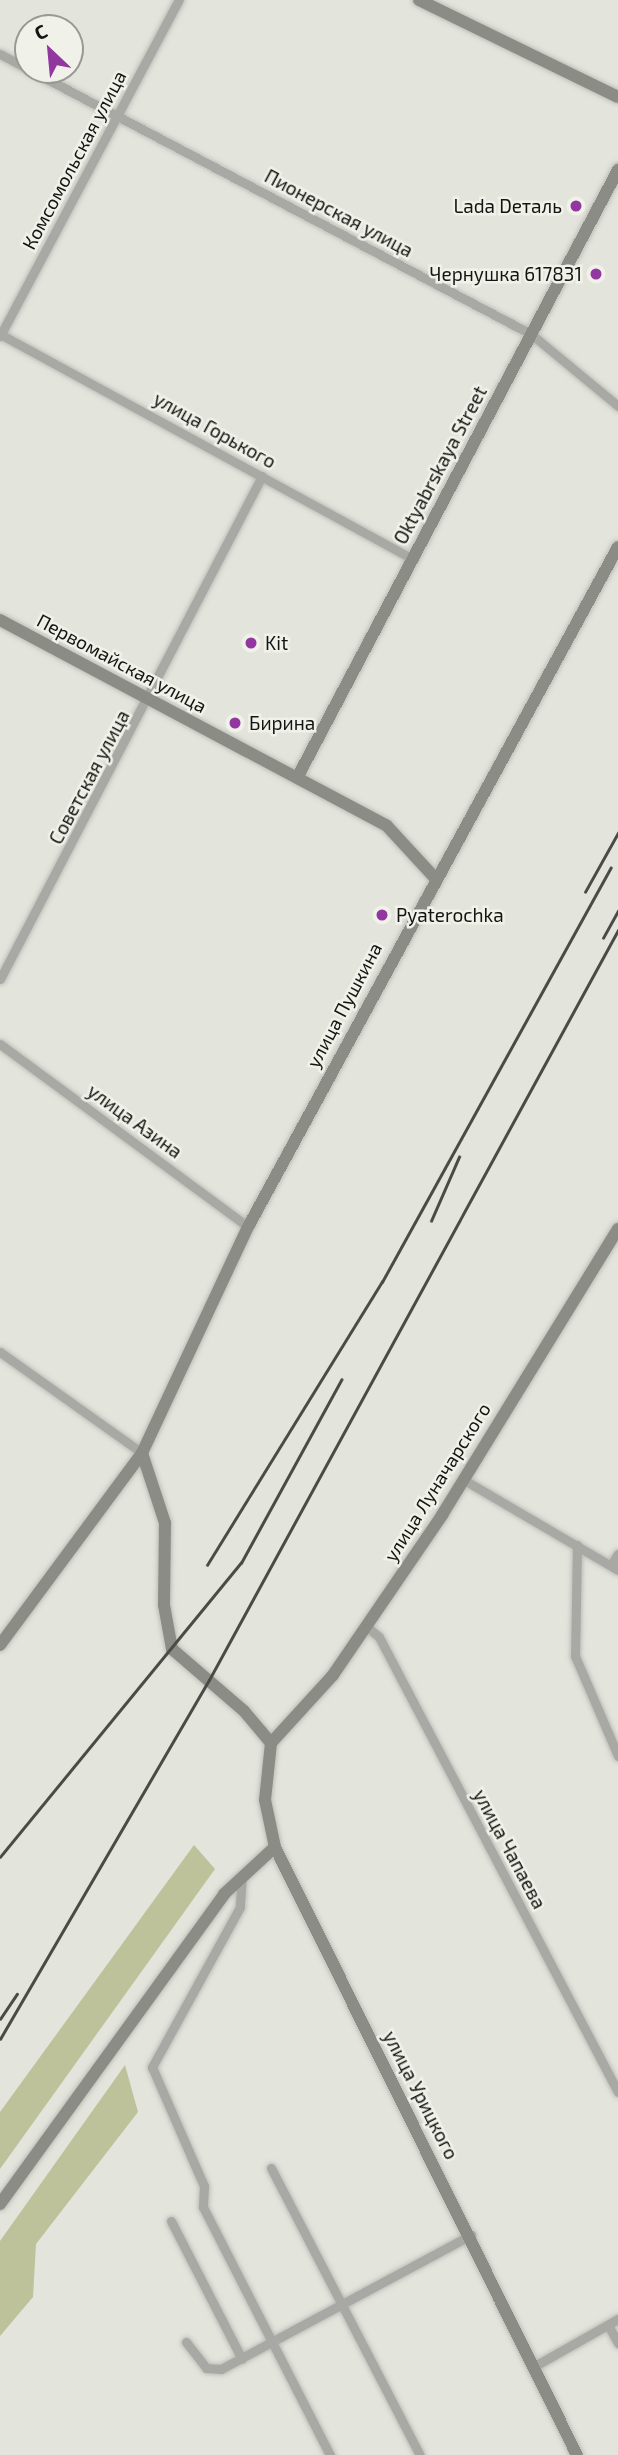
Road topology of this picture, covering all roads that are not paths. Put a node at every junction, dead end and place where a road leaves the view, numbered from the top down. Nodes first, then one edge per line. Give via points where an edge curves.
1 (178, 0) edge
2 (419, 0) edge
3 (57, 84) edge
4 (618, 97) edge
5 (118, 116) junction
6 (618, 170) edge
7 (531, 334) junction
8 (0, 335) edge
9 (618, 406) edge
10 (262, 476) junction
11 (618, 547) edge
12 (412, 559) junction
13 (0, 620) edge
14 (151, 700) junction
15 (297, 778) junction
16 (434, 877) junction
17 (0, 979) edge
18 (0, 1044) edge
19 (248, 1227) junction
20 (618, 1229) edge
21 (0, 1352) edge
22 (142, 1453) junction
23 (464, 1479) junction
24 (577, 1545) junction
25 (618, 1554) edge
26 (614, 1567) edge
27 (366, 1626) junction
28 (0, 1645) edge
29 (271, 1743) junction
30 (618, 1756) edge
31 (275, 1847) junction
32 (242, 1874) junction
33 (618, 2092) edge
34 (271, 2168) dead end
35 (0, 2204) edge
36 (171, 2221) dead end
37 (471, 2235) junction
38 (342, 2304) junction
39 (618, 2319) edge
40 (608, 2325) junction
41 (186, 2342) dead end
42 (270, 2343) junction
43 (618, 2343) edge
44 (242, 2359) junction
45 (533, 2367) junction
46 (330, 2455) edge
47 (420, 2455) edge
48 (577, 2455) edge

1 - 5 street, Комсомольская улица
2 - 4 street
3 - 5 street, Пионерская улица
5 - 7 street, Пионерская улица
5 - 8 street, Комсомольская улица
6 - 7 street, Oktyabrskaya Street
7 - 9 street, Пионерская улица
7 - 12 street, Oktyabrskaya Street
8 - 10 street, улица Горького
10 - 12 street, улица Горького
10 - 14 street, Советская улица
11 - 16 street, улица Пушкина
12 - 15 street, Oktyabrskaya Street
13 - 14 street, Первомайская улица
14 - 15 street, Первомайская улица
14 - 17 street, Советская улица
15 - 16 street, Первомайская улица via 387,826
16 - 19 street, улица Пушкина
18 - 19 street, улица Азина
19 - 22 street, улица Пушкина
20 - 23 street, улица Луначарского
21 - 22 street
22 - 28 street, улица Пушкина
22 - 29 street via 165,1524 164,1605 172,1649 244,1711
23 - 24 street
23 - 27 street, улица Луначарского
24 - 26 street
24 - 30 street via 575,1656
25 - 26 street
27 - 29 street, улица Луначарского
27 - 33 street, улица Чапаева via 379,1637
29 - 31 street, улица Урицкого via 265,1800
31 - 32 street
31 - 37 street, улица Урицкого
32 - 35 street
32 - 42 street via 240,1907 152,2067 204,2186 203,2207
34 - 38 street
36 - 44 street
37 - 38 street
37 - 45 street, улица Урицкого
38 - 42 street
38 - 47 street
39 - 40 street
40 - 43 street
40 - 45 street
41 - 44 street via 206,2368
42 - 44 street
42 - 46 street
45 - 48 street, улица Урицкого

